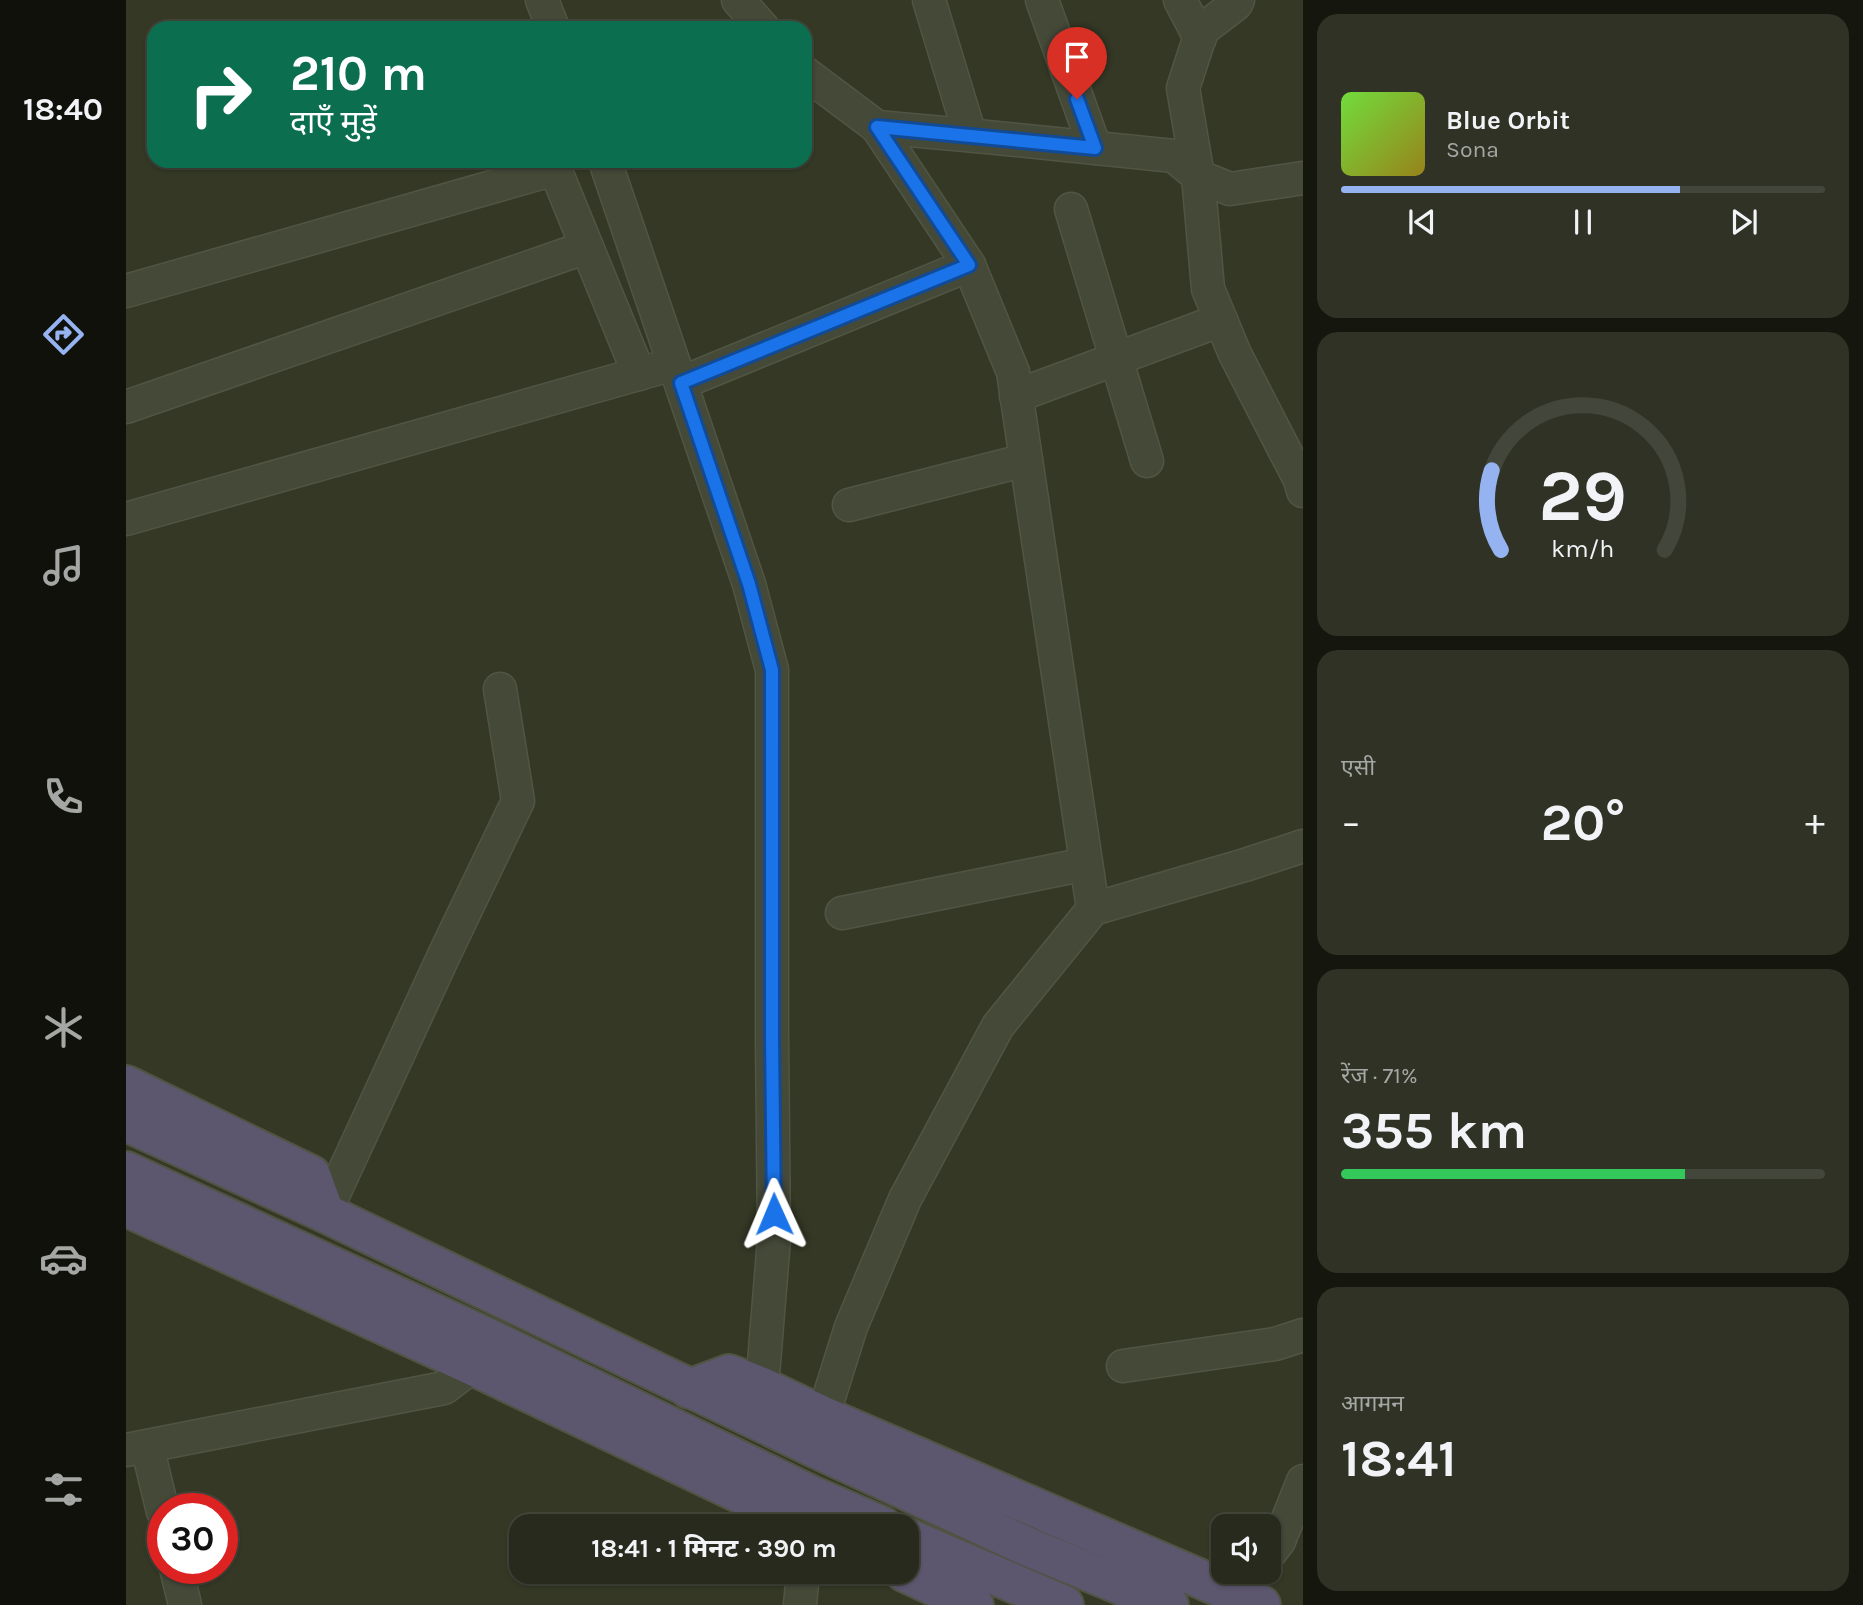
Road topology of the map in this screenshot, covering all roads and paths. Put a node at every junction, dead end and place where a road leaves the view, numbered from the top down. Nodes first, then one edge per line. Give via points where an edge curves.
1 (542, 0) edge
2 (738, 0) edge
3 (929, 0) edge
4 (1042, 0) edge
5 (1180, 0) edge
6 (1238, 0) edge
7 (550, 21) edge
8 (757, 21) edge
9 (1200, 37) junction
10 (812, 78) edge
11 (877, 127) junction
12 (970, 135) junction
13 (1095, 148) junction
14 (608, 168) edge
15 (1198, 176) junction
16 (1303, 178) edge
17 (1072, 208) dead end
18 (587, 247) junction
19 (969, 265) junction
20 (126, 291) edge
21 (1221, 320) junction
22 (1116, 360) junction
23 (639, 374) junction
24 (678, 374) junction
25 (1016, 396) junction
26 (126, 407) edge
27 (1026, 460) junction
28 (1147, 461) dead end
29 (1303, 491) edge
30 (849, 505) dead end
31 (126, 519) edge
32 (500, 689) dead end
33 (1303, 846) edge
34 (1086, 864) junction
35 (1093, 909) junction
36 (842, 913) dead end
37 (126, 1085) edge
38 (126, 1122) edge
39 (192, 1135) junction
40 (126, 1171) edge
41 (126, 1207) edge
42 (325, 1213) junction
43 (1303, 1335) edge
44 (480, 1352) junction
45 (1123, 1366) dead end
46 (758, 1404) junction
47 (820, 1433) junction
48 (136, 1448) edge
49 (1303, 1481) edge
50 (155, 1493) edge
51 (805, 1514) edge
52 (809, 1514) edge
53 (919, 1543) edge
54 (1284, 1545) edge
55 (919, 1579) edge
56 (180, 1584) edge
57 (802, 1584) edge
58 (1247, 1594) edge
59 (185, 1605) edge
60 (800, 1605) edge
61 (974, 1605) edge
62 (1065, 1605) edge
63 (1169, 1605) edge

1 - 7 street
2 - 8 street
3 - 12 street
4 - 13 street
5 - 9 street
6 - 9 street via 1202,30
9 - 15 street via 1183,88
10 - 11 street
11 - 12 street
11 - 19 street
12 - 13 street
13 - 15 street via 1174,156
14 - 24 street
15 - 16 street via 1230,189
15 - 21 street via 1208,289
17 - 22 street
18 - 20 street via 555,169
18 - 23 street
18 - 26 street
19 - 24 street
19 - 25 street via 1013,372
21 - 22 street
21 - 29 street
22 - 25 street
22 - 28 street
23 - 24 street
23 - 31 street
24 - 46 street via 749,584 772,670 774,1239
25 - 27 street
27 - 30 street
27 - 34 street
32 - 42 street via 518,801
33 - 35 street
34 - 35 street
34 - 36 street
35 - 47 street via 998,1026 905,1199 851,1327
37 - 39 highway
38 - 39 highway
39 - 42 highway
40 - 44 highway
41 - 44 highway
42 - 46 highway via 689,1389
43 - 45 street via 1275,1344
44 - 48 street via 444,1388
44 - 51 highway
46 - 47 highway
47 - 52 highway
47 - 58 highway
47 - 63 highway via 1026,1546
48 - 50 street
49 - 54 street
53 - 62 highway
55 - 61 highway
56 - 59 street
57 - 60 street

